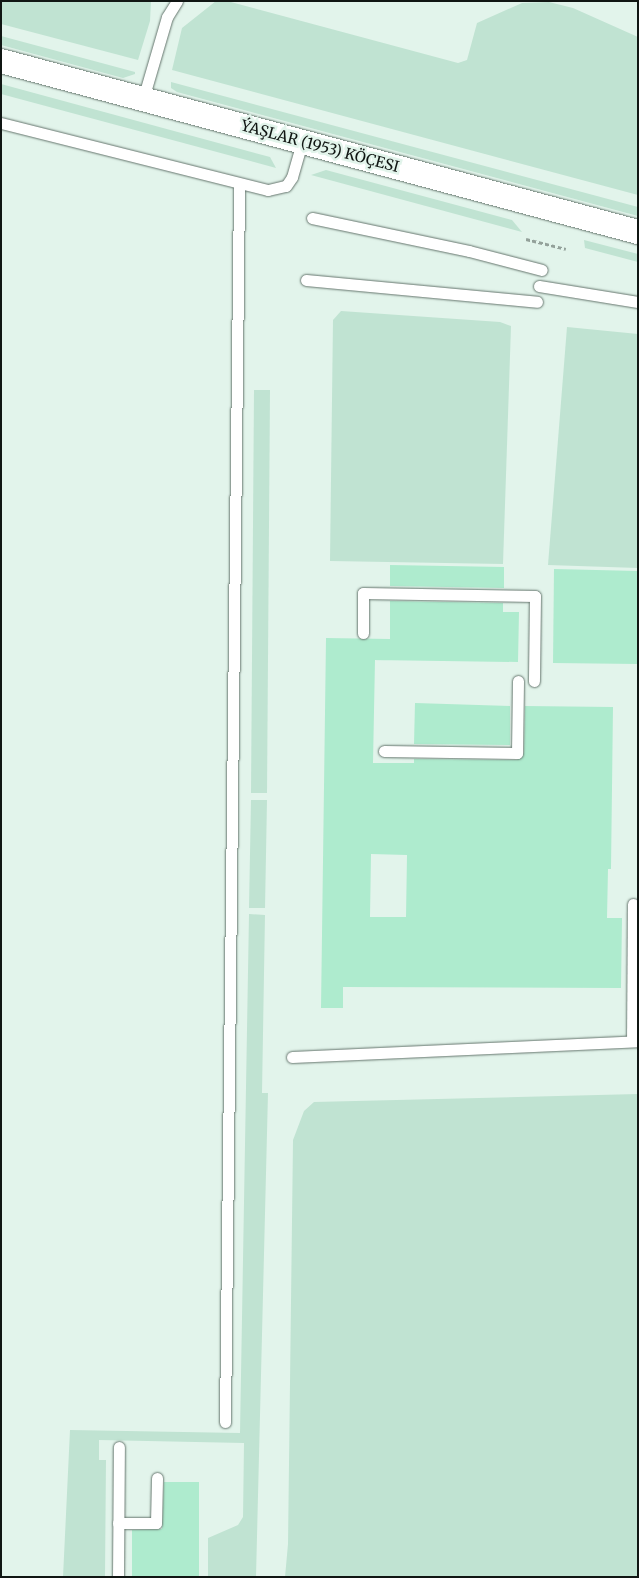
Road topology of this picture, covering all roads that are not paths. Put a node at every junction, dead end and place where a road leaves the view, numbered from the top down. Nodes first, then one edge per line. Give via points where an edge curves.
1 (177, 1) edge
2 (1, 61) edge
3 (143, 99) junction
4 (1, 123) edge
5 (302, 141) junction
6 (239, 184) junction
7 (312, 218) dead end
8 (638, 232) edge
9 (542, 270) dead end
10 (306, 280) dead end
11 (539, 286) dead end
12 (537, 302) dead end
13 (638, 302) edge
14 (363, 633) dead end
15 (518, 682) dead end
16 (534, 682) dead end
17 (384, 751) dead end
18 (633, 904) dead end
19 (635, 1041) edge
20 (292, 1057) dead end
21 (225, 1422) dead end
22 (119, 1447) dead end
23 (157, 1478) dead end
24 (118, 1523) junction
25 (118, 1577) edge

1 - 3 lane via 168,17
2 - 3 street, ÝAŞLAR (1953) KÖÇESI
3 - 5 street, ÝAŞLAR (1953) KÖÇESI
4 - 6 lane
5 - 6 lane via 292,177 280,190
5 - 8 street, ÝAŞLAR (1953) KÖÇESI
6 - 21 lane
7 - 9 lane
10 - 12 lane
11 - 13 lane
14 - 16 lane via 363,593 535,596
15 - 17 lane via 517,753
18 - 19 lane
19 - 20 lane
22 - 24 lane
23 - 24 lane via 156,1523
24 - 25 lane

